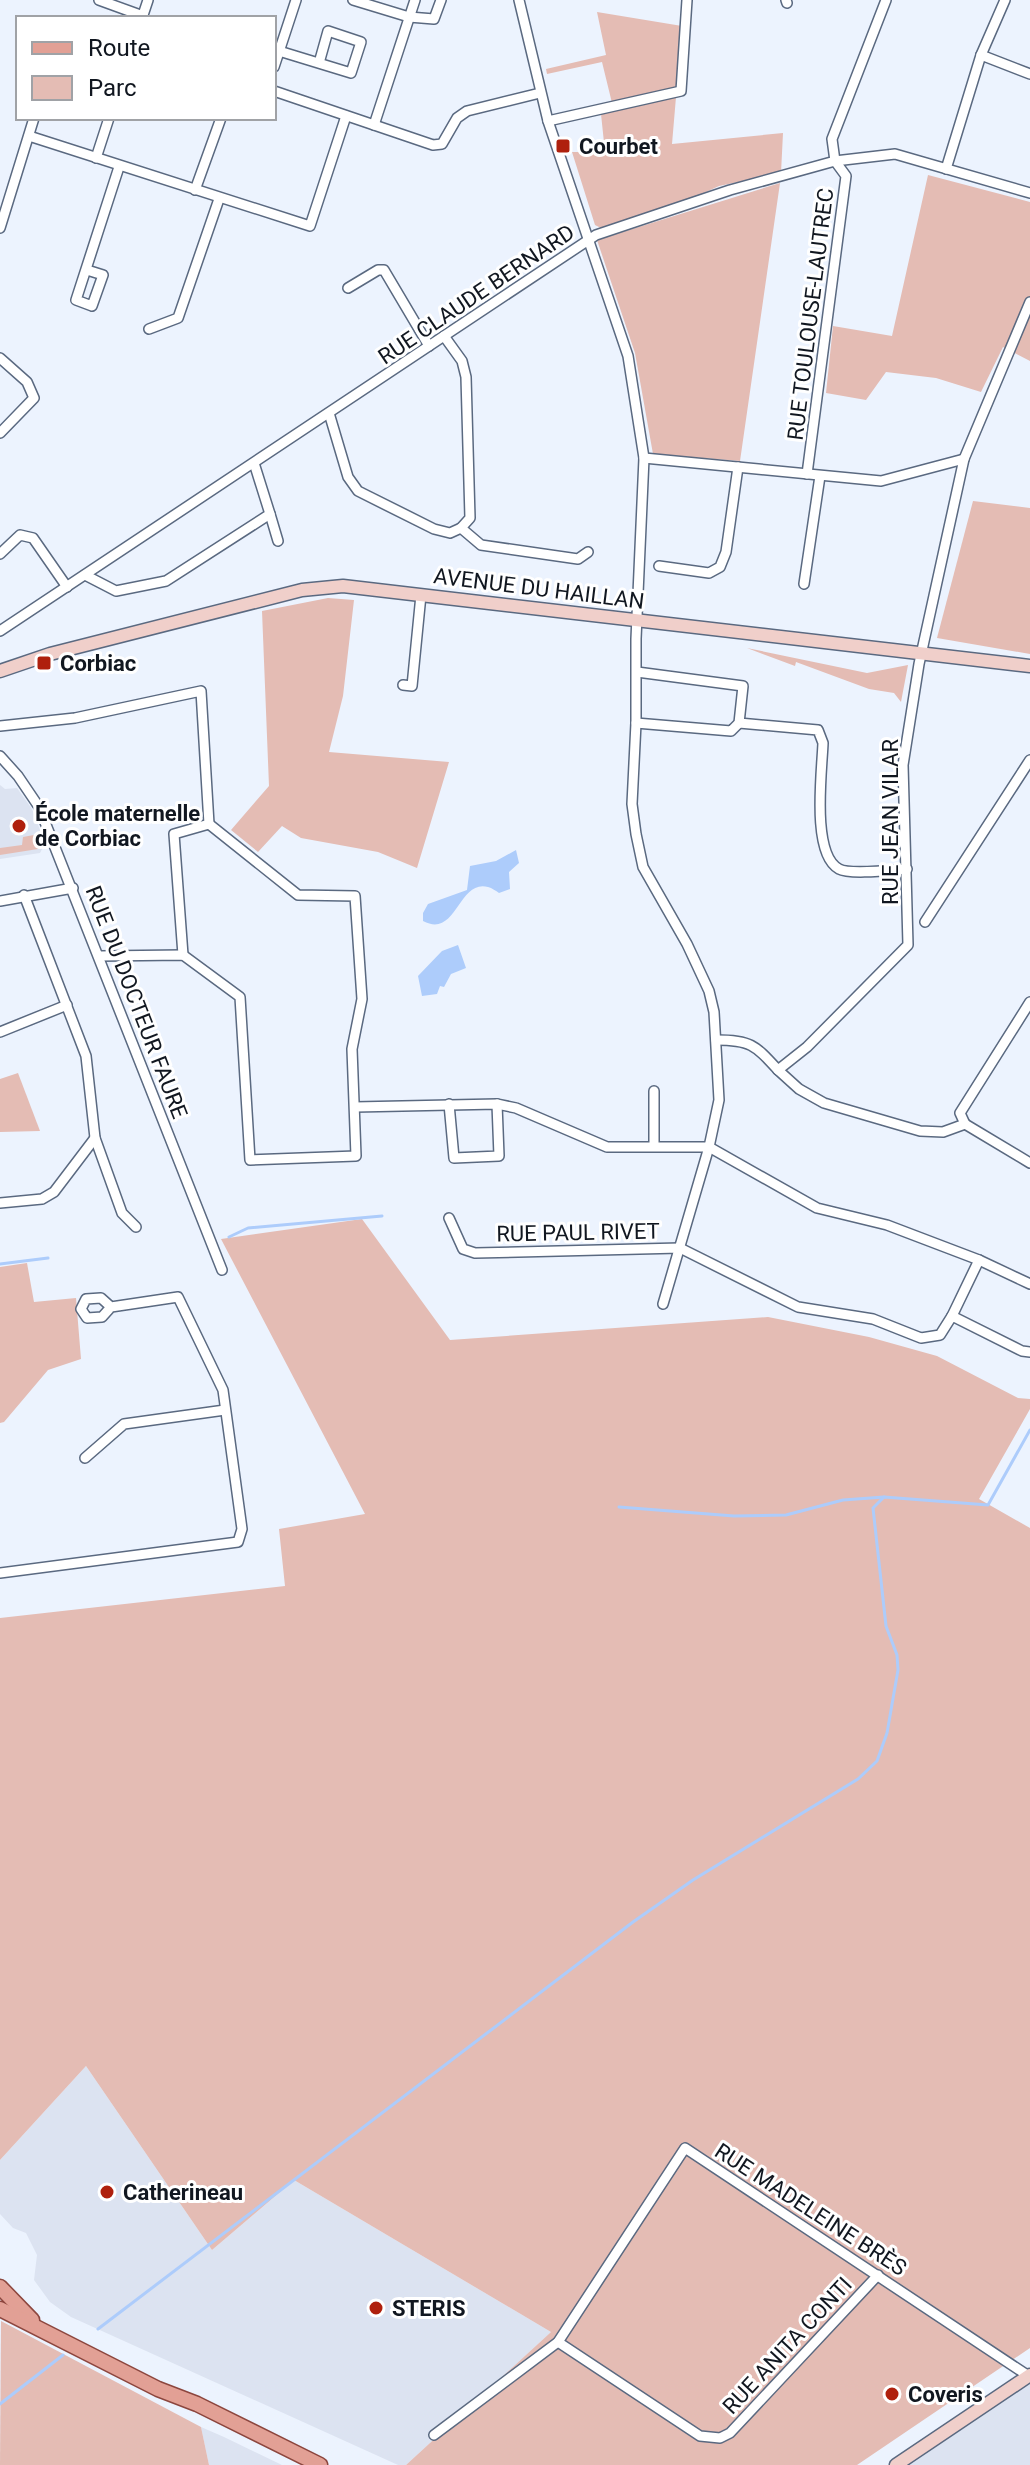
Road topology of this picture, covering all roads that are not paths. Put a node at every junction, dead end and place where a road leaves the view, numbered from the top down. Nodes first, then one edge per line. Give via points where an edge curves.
1 (99, 0) edge
2 (296, 0) edge
3 (353, 0) edge
4 (415, 0) edge
5 (441, 0) edge
6 (519, 0) edge
7 (687, 0) edge
8 (886, 0) edge
9 (1005, 0) edge
10 (140, 16) edge
11 (409, 17) junction
12 (279, 51) junction
13 (981, 55) junction
14 (276, 61) edge
15 (319, 63) junction
16 (1030, 74) edge
17 (276, 92) edge
18 (540, 93) junction
19 (346, 116) junction
20 (33, 120) edge
21 (108, 120) edge
22 (220, 120) edge
23 (548, 121) junction
24 (374, 125) junction
25 (29, 136) junction
26 (96, 158) junction
27 (835, 161) junction
28 (119, 167) junction
29 (946, 169) junction
30 (195, 190) junction
31 (1030, 193) edge
32 (219, 199) junction
33 (4, 201) edge
34 (0, 228) edge
35 (588, 241) junction
36 (87, 270) dead end
37 (348, 288) dead end
38 (1030, 302) edge
39 (149, 329) dead end
40 (444, 336) junction
41 (429, 346) junction
42 (0, 358) edge
43 (329, 413) junction
44 (0, 433) edge
45 (644, 458) junction
46 (964, 459) junction
47 (254, 463) junction
48 (738, 467) junction
49 (807, 474) junction
50 (820, 476) junction
51 (270, 514) junction
52 (461, 528) junction
53 (278, 541) dead end
54 (588, 552) dead end
55 (0, 554) edge
56 (659, 566) dead end
57 (85, 575) junction
58 (804, 584) dead end
59 (67, 587) junction
60 (421, 595) junction
61 (636, 620) junction
62 (2, 626) edge
63 (50, 654) junction
64 (923, 654) junction
65 (0, 662) edge
66 (1030, 666) edge
67 (0, 671) edge
68 (637, 672) junction
69 (403, 685) dead end
70 (636, 723) junction
71 (739, 723) junction
72 (0, 726) edge
73 (0, 756) edge
74 (1029, 764) edge
75 (209, 824) junction
76 (907, 869) junction
77 (73, 888) junction
78 (24, 895) junction
79 (0, 901) edge
80 (925, 922) dead end
81 (183, 955) junction
82 (100, 956) junction
83 (1030, 1002) edge
84 (67, 1005) junction
85 (0, 1032) edge
86 (716, 1040) junction
87 (778, 1070) junction
88 (654, 1091) dead end
89 (449, 1104) junction
90 (497, 1104) junction
91 (355, 1107) junction
92 (965, 1124) junction
93 (95, 1138) junction
94 (654, 1146) junction
95 (709, 1147) junction
96 (1030, 1163) edge
97 (0, 1203) edge
98 (449, 1218) dead end
99 (136, 1227) dead end
100 (680, 1248) junction
101 (979, 1260) junction
102 (222, 1270) dead end
103 (1030, 1284) edge
104 (663, 1304) dead end
105 (111, 1307) dead end
106 (952, 1316) junction
107 (1030, 1352) edge
108 (225, 1410) junction
109 (85, 1458) dead end
110 (0, 1573) edge
111 (878, 2275) junction
112 (0, 2287) edge
113 (0, 2309) edge
114 (41, 2329) junction
115 (558, 2342) junction
116 (1030, 2376) edge
117 (158, 2389) junction
118 (434, 2435) dead end
119 (300, 2465) edge
120 (320, 2465) edge
121 (896, 2465) edge

1 - 10 street
2 - 12 street
3 - 11 street
4 - 11 street
5 - 11 street via 434,19
6 - 18 street
7 - 23 street via 681,91
8 - 27 street, RUE TOULOUSE-LAUTREC via 832,139
9 - 13 street
11 - 24 street
12 - 14 street
12 - 15 street
13 - 16 street
13 - 29 street
15 - 15 street via 351,73 361,42 328,31
17 - 19 street
18 - 23 street
18 - 24 street via 467,111 442,144
19 - 24 street
19 - 32 street via 310,226
20 - 25 street
21 - 26 street
22 - 30 street
23 - 35 street
25 - 26 street
25 - 33 street
26 - 28 street
27 - 29 street, RUE CLAUDE BERNARD via 895,154
27 - 35 street, RUE CLAUDE BERNARD via 730,190
27 - 49 street, RUE TOULOUSE-LAUTREC via 846,176
28 - 30 street
28 - 36 street
29 - 31 street, RUE CLAUDE BERNARD
30 - 32 street
32 - 39 street via 178,318
33 - 34 street
35 - 40 street, RUE CLAUDE BERNARD
35 - 45 street via 628,356
37 - 41 street via 384,270
38 - 46 street, RUE JEAN VILAR
40 - 41 street, RUE CLAUDE BERNARD
40 - 52 street via 462,361 466,377 470,518
41 - 43 street, RUE CLAUDE BERNARD
42 - 44 street via 27,382 34,398
43 - 47 street, RUE CLAUDE BERNARD
43 - 52 street via 348,477 358,491 434,529 450,533
45 - 48 street
45 - 61 street
46 - 50 street via 881,481
46 - 64 street, RUE JEAN VILAR
47 - 51 street
47 - 57 street, RUE CLAUDE BERNARD
48 - 49 street
48 - 56 street via 720,567 709,573
49 - 50 street
50 - 58 street
51 - 53 street
51 - 57 street via 166,581 116,591
52 - 54 street via 481,545 578,559
55 - 59 street via 20,535 33,538
57 - 59 street, RUE CLAUDE BERNARD
59 - 62 street, RUE CLAUDE BERNARD
60 - 61 street, AVENUE DU HAILLAN
60 - 63 street, AVENUE DU HAILLAN via 318,587
60 - 69 street via 412,686
61 - 64 street, AVENUE DU HAILLAN
61 - 68 street
63 - 65 street, AVENUE DU HAILLAN
63 - 67 street, AVENUE DU HAILLAN
64 - 66 street, AVENUE DU HAILLAN
64 - 76 street, RUE JEAN VILAR via 903,765
68 - 70 street
68 - 71 street via 743,686
70 - 71 street via 731,731
70 - 86 street via 632,804 643,867 709,991
71 - 76 street via 818,730 823,743 819,828 831,863 841,871
72 - 75 street via 75,718 201,691
73 - 77 street, RUE DU DOCTEUR FAURE via 39,807
74 - 80 street
75 - 81 street via 174,834
75 - 91 street via 298,895 355,896 362,999 352,1049
76 - 87 street, RUE JEAN VILAR via 908,945
77 - 78 street
77 - 82 street, RUE DU DOCTEUR FAURE
78 - 79 street
78 - 84 street
81 - 82 street
81 - 91 street via 240,997 250,1160 356,1156
82 - 102 street, RUE DU DOCTEUR FAURE
83 - 92 street via 960,1113
84 - 85 street
84 - 93 street via 86,1056
86 - 87 street via 742,1040
86 - 95 street via 719,1100
87 - 92 street via 824,1103 920,1131 943,1132
88 - 94 street
89 - 90 street
89 - 90 street via 454,1158 499,1156
89 - 91 street
90 - 94 street via 607,1147
92 - 96 street
93 - 97 street via 54,1192 42,1199
93 - 99 street via 122,1213
94 - 95 street
95 - 100 street
95 - 101 street via 817,1208 887,1225
98 - 100 street, RUE PAUL RIVET via 463,1249 475,1253
100 - 104 street
100 - 106 street via 798,1307 873,1319 921,1338 940,1335
101 - 103 street
101 - 106 street
105 - 108 street via 178,1297 223,1390
106 - 107 street
108 - 109 street via 124,1424
108 - 110 street via 242,1529 238,1542
111 - 115 street, RUE ANITA CONTI via 720,2438 700,2436
111 - 115 street, RUE MADELEINE BRÈS via 685,2148
111 - 116 street, RUE MADELEINE BRÈS
112 - 114 main road
113 - 114 main road
114 - 117 main road
115 - 118 street
116 - 121 street
117 - 119 main road
117 - 120 main road

